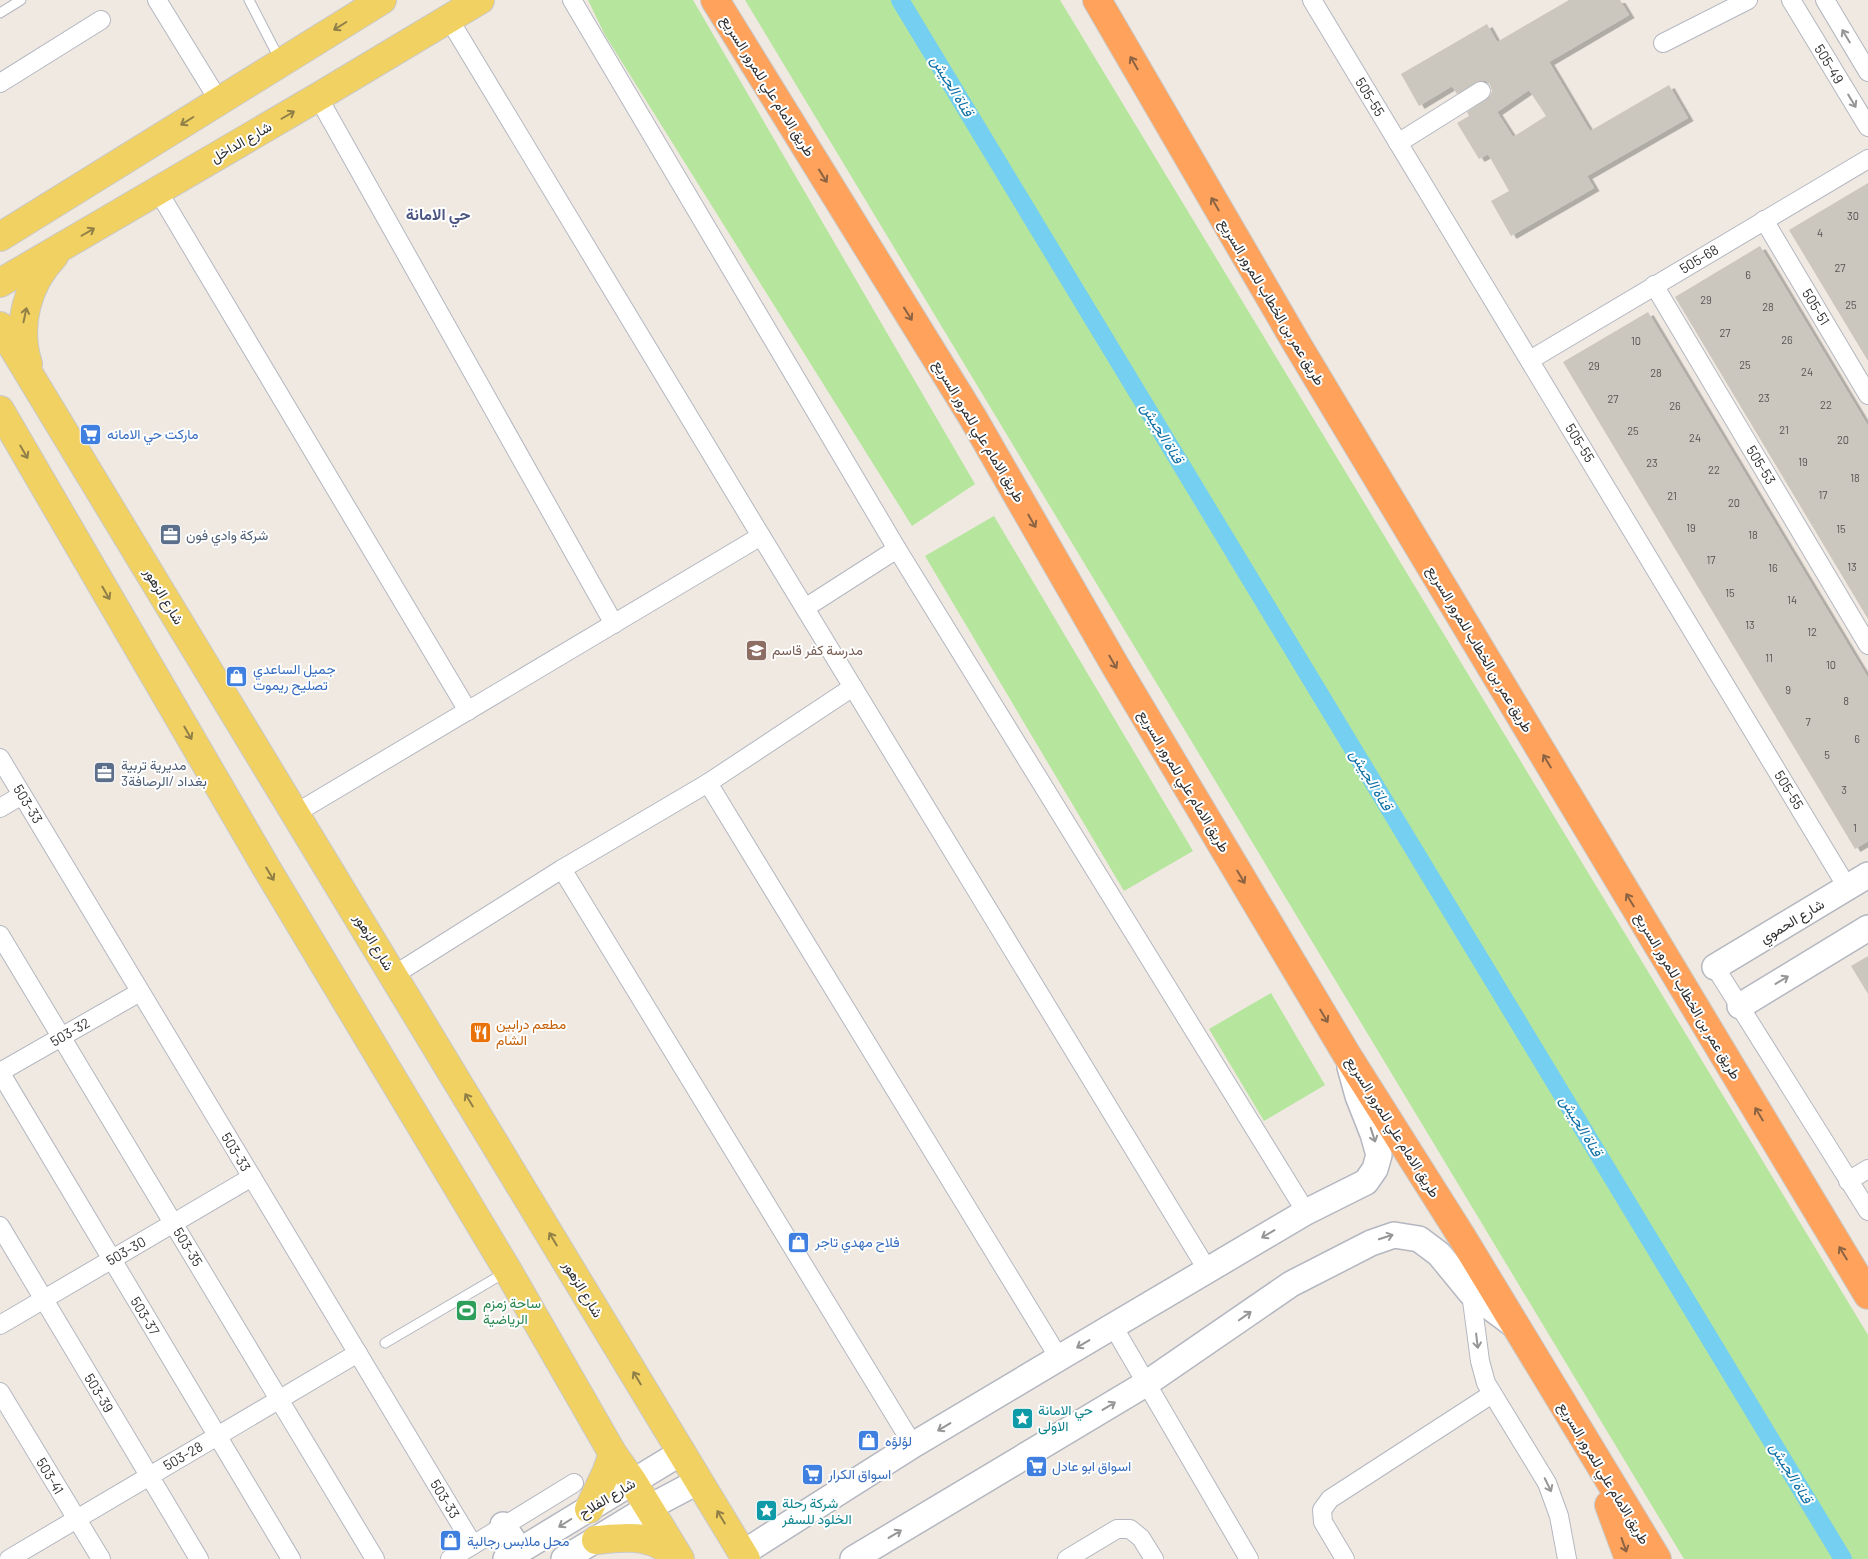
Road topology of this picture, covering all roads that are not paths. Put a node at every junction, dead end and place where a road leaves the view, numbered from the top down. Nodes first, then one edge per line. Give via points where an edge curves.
1 (22, 0) edge
2 (157, 0) edge
3 (249, 0) edge
4 (382, 0) edge
5 (480, 0) edge
6 (572, 0) edge
7 (715, 0) edge
8 (1098, 0) edge
9 (1312, 0) edge
10 (1748, 0) edge
11 (1791, 0) edge
12 (1825, 0) edge
13 (0, 13) edge
14 (449, 19) junction
15 (101, 20) dead end
16 (1663, 43) dead end
17 (281, 62) junction
18 (1868, 72) edge
19 (0, 83) edge
20 (1481, 91) dead end
21 (318, 97) junction
22 (219, 101) junction
23 (1868, 127) edge
24 (1398, 143) junction
25 (1868, 159) edge
26 (93, 180) junction
27 (158, 191) junction
28 (44, 210) junction
29 (0, 212) edge
30 (116, 215) junction
31 (1764, 220) junction
32 (0, 237) edge
33 (64, 246) junction
34 (0, 283) edge
35 (1654, 285) junction
36 (0, 326) edge
37 (1530, 360) junction
38 (33, 380) junction
39 (1868, 394) edge
40 (0, 410) edge
41 (761, 536) junction
42 (897, 549) junction
43 (805, 608) junction
44 (614, 624) junction
45 (1868, 645) edge
46 (853, 687) junction
47 (468, 710) junction
48 (0, 758) edge
49 (708, 782) junction
50 (22, 795) junction
51 (0, 808) edge
52 (296, 813) junction
53 (562, 869) junction
54 (1868, 875) edge
55 (1847, 887) junction
56 (1868, 928) edge
57 (0, 935) edge
58 (1715, 967) joint
59 (394, 975) junction
60 (140, 992) junction
61 (1740, 1006) junction
62 (61, 1037) junction
63 (1347, 1055) junction
64 (0, 1072) edge
65 (1868, 1169) edge
66 (252, 1177) junction
67 (1848, 1181) junction
68 (1868, 1211) edge
69 (1306, 1212) junction
70 (173, 1223) junction
71 (0, 1226) edge
72 (112, 1259) junction
73 (508, 1271) junction
74 (1208, 1271) junction
75 (1471, 1293) junction
76 (1868, 1295) edge
77 (44, 1299) junction
78 (0, 1325) edge
79 (1514, 1325) junction
80 (1113, 1326) junction
81 (385, 1343) dead end
82 (358, 1353) junction
83 (1059, 1358) junction
84 (1147, 1383) junction
85 (0, 1392) edge
86 (1492, 1394) junction
87 (279, 1400) junction
88 (217, 1436) junction
89 (913, 1445) junction
90 (1589, 1450) junction
91 (682, 1452) junction
92 (614, 1454) junction
93 (149, 1476) junction
94 (699, 1480) junction
95 (633, 1482) junction
96 (574, 1483) dead end
97 (589, 1508) junction
98 (648, 1508) junction
99 (77, 1519) junction
100 (503, 1525) junction
101 (596, 1540) junction
102 (473, 1545) junction
103 (513, 1555) edge
104 (744, 1556) edge
105 (10, 1559) edge
106 (101, 1559) edge
107 (199, 1559) edge
108 (291, 1559) edge
109 (375, 1559) edge
110 (450, 1559) edge
111 (564, 1559) edge
112 (680, 1559) edge
113 (853, 1559) edge
114 (1067, 1559) edge
115 (1154, 1559) edge
116 (1249, 1559) edge
117 (1345, 1559) edge
118 (1567, 1559) edge
119 (1629, 1559) edge
120 (1657, 1559) edge

1 - 13 lane
2 - 22 street
3 - 17 lane
4 -> 17 main road
5 - 14 main road, شارع الداخل
6 - 42 street
7 -> 63 highway, طريق الامام علي للمرور السريع via 973,418 1116,667
76 -> 8 highway, طريق عمر بن الخطاب للمرور السريع via 1248,262
9 - 24 street, 505-55
10 - 16 street
11 -> 23 street, 505-49
18 -> 12 street
14 - 21 main road, شارع الداخل
14 - 41 street
15 - 19 street
17 - 22 main road
20 - 24 street
27 -> 21 main road, شارع الداخل
21 - 44 street
22 -> 26 main road
24 - 37 street, 505-55
25 - 31 street, 505-68
26 - 28 main road
26 - 30 main road
27 - 30 main road, شارع الداخل
27 - 47 street
28 - 29 main road
28 - 32 main road
33 -> 30 main road, شارع الداخل
31 - 35 street, 505-68
31 - 39 street, 505-51
33 - 34 main road, شارع الداخل
38 -> 33 main road via 24,352 23,322 30,293 44,267
35 - 37 street, 505-68
35 - 45 street, 505-53
36 - 38 main road, شارع الزهور
37 - 55 street, 505-55
38 - 52 main road, شارع الزهور
40 -> 73 main road via 267,869
41 - 43 street
41 - 44 street
42 - 43 street
42 - 69 street
43 - 46 street
44 - 47 street
46 - 49 street
46 - 74 street
47 - 52 street
48 - 50 street, 503-33
49 - 53 street
49 - 83 street
50 - 51 street
50 - 60 street, 503-33
52 - 59 main road, شارع الزهور
53 - 59 street
53 - 89 street
54 - 55 street, شارع الحموي
55 - 58 street, شارع الحموي
61 -> 56 street
57 - 62 street, 503-35
58 - 61 street
91 -> 59 main road, شارع الزهور
60 - 62 street, 503-32
60 - 66 street, 503-33
61 - 67 street
62 - 64 street, 503-32
62 - 70 street, 503-35
63 -> 69 street via 1358,1096 1374,1134 1379,1155 1376,1170 1366,1182
63 - 79 highway, طريق الامام علي للمرور السريع
64 - 72 street, 503-37
65 - 67 street
66 - 70 street, 503-30
66 - 82 street, 503-33
67 - 68 street
69 -> 74 street
70 - 72 street, 503-30
70 - 87 street, 503-35
71 - 77 street, 503-39
72 - 77 street, 503-30
72 - 88 street, 503-37
73 - 81 lane
73 - 92 main road
74 - 80 street
75 - 79 street
84 -> 75 street via 1291,1284 1371,1243 1394,1235 1419,1238 1438,1254
75 -> 86 street via 1480,1361
77 - 78 street, 503-30
77 - 93 street, 503-39
79 - 90 highway, طريق الامام علي للمرور السريع
80 -> 83 street
80 - 84 street
82 - 87 street, 503-28
82 - 102 street, 503-33
83 -> 89 street
113 -> 84 street
84 - 116 street
85 - 99 street, 503-41
86 - 117 street via 1330,1499 1322,1510 1323,1522
86 -> 118 street via 1547,1484 1560,1516
87 - 88 street, 503-28
87 - 109 street, 503-35
88 - 93 street, 503-28
88 - 108 street, 503-37
89 - 104 street
90 -> 119 highway
90 - 120 highway, طريق الامام علي للمرور السريع
91 - 94 main road, شارع الزهور
91 - 95 street, شارع الفلاح
92 - 95 main road
92 - 97 main road
93 - 99 street, 503-28
93 - 107 street, 503-39
94 - 98 street
104 -> 94 main road, شارع الزهور
95 - 97 street, شارع الفلاح
95 - 98 main road
96 - 100 street
97 -> 103 street, شارع الفلاح
98 - 101 street
98 - 112 main road
99 - 105 street, 503-28
99 - 106 street, 503-41
100 - 102 street
100 - 103 street
101 - 111 street
101 - 112 main road via 632,1536 648,1539 665,1546
102 - 110 street
114 - 115 street via 1117,1529 1130,1529 1141,1538

